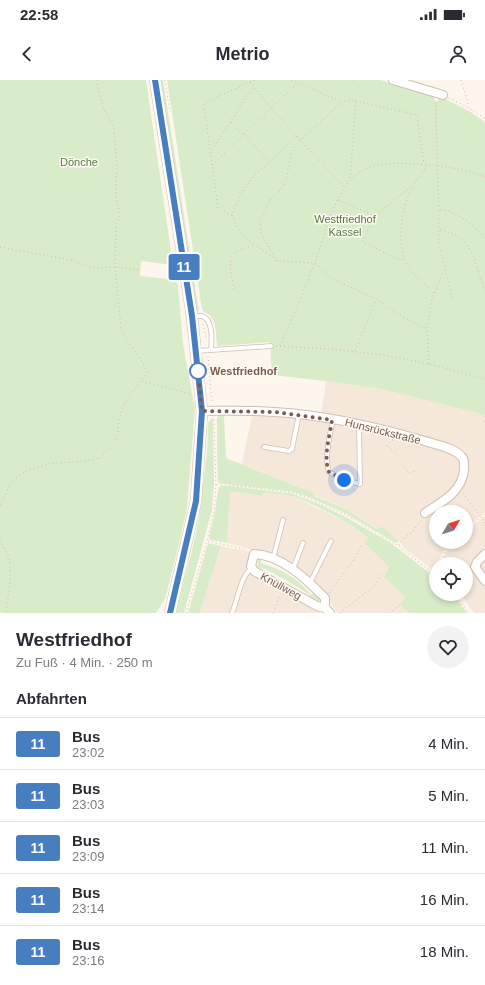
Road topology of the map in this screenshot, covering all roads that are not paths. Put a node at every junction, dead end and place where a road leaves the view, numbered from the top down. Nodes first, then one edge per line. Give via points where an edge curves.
1 (155, 80) edge
2 (393, 80) edge
3 (440, 94) road end
4 (192, 316) junction
5 (271, 346) road end
6 (211, 349) junction
7 (196, 351) junction
8 (202, 411) junction
9 (299, 414) junction
10 (332, 420) junction
11 (359, 425) junction
12 (264, 447) dead end
13 (425, 513) road end
14 (283, 520) dead end
15 (330, 540) dead end
16 (303, 543) dead end
17 (485, 554) edge
18 (273, 559) junction
19 (252, 568) junction
20 (293, 569) junction
21 (485, 581) edge
22 (310, 583) junction
23 (327, 610) edge
24 (170, 613) edge
25 (232, 613) edge

1 - 4 main road
2 - 3 street
4 - 6 lane via 203,316 207,320 210,326
4 - 7 main road
5 - 6 lane
6 - 7 lane
7 - 8 main road
8 - 9 street, Hunsrückstraße
8 - 24 main road via 196,501
9 - 10 street, Hunsrückstraße
9 - 12 lane via 292,449 289,451
10 - 11 street, Hunsrückstraße
10 - 11 lane via 327,449 329,472 344,480 360,484
11 - 13 street, Hunsrückstraße via 454,450 462,456 464,476 459,488
14 - 18 lane
15 - 22 lane
16 - 20 lane
17 - 21 street via 475,567
18 - 19 street, Knüllweg via 254,554
18 - 20 street, Knüllweg
19 - 23 street, Knüllweg
19 - 25 lane via 245,577
20 - 22 street, Knüllweg
22 - 23 street, Knüllweg via 325,598

